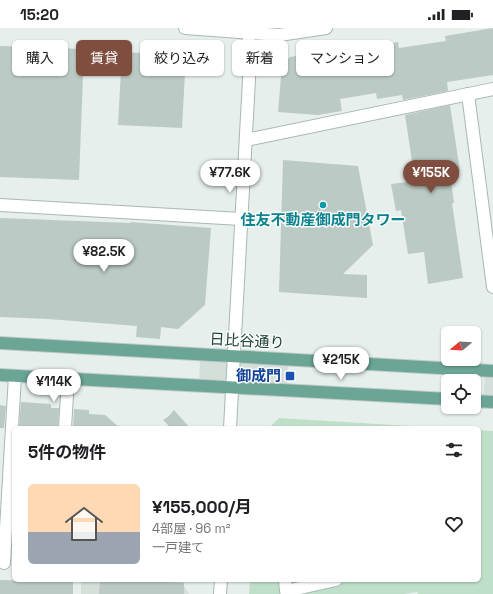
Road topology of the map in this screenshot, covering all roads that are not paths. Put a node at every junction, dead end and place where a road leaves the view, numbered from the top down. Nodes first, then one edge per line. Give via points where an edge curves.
1 (185, 28) edge
2 (326, 28) edge
3 (248, 30) edge
4 (493, 89) edge
5 (468, 94) junction
6 (246, 140) junction
7 (0, 205) edge
8 (241, 219) junction
9 (493, 287) edge
10 (0, 343) edge
11 (234, 356) junction
12 (493, 371) edge
13 (0, 375) edge
14 (15, 376) junction
15 (68, 379) junction
16 (233, 387) junction
17 (441, 399) edge
18 (481, 401) edge
19 (493, 402) edge
20 (13, 426) edge
21 (65, 426) edge
22 (230, 426) edge
23 (12, 438) edge
24 (6, 563) edge
25 (221, 582) edge
26 (285, 582) edge
27 (327, 582) edge
28 (220, 594) edge

1 - 3 street
2 - 3 street via 279,35
3 - 6 street via 250,61
4 - 5 street
5 - 6 street
5 - 9 street
6 - 8 street
7 - 8 street
8 - 11 street
10 - 11 main road, 日比谷通り
11 - 12 main road, 日比谷通り
11 - 16 street
13 - 14 main road
14 - 15 main road
14 - 20 street
15 - 16 main road
15 - 21 street
16 - 17 main road
16 - 22 street
18 - 19 main road
23 - 24 street
25 - 28 street
26 - 27 street via 286,591

